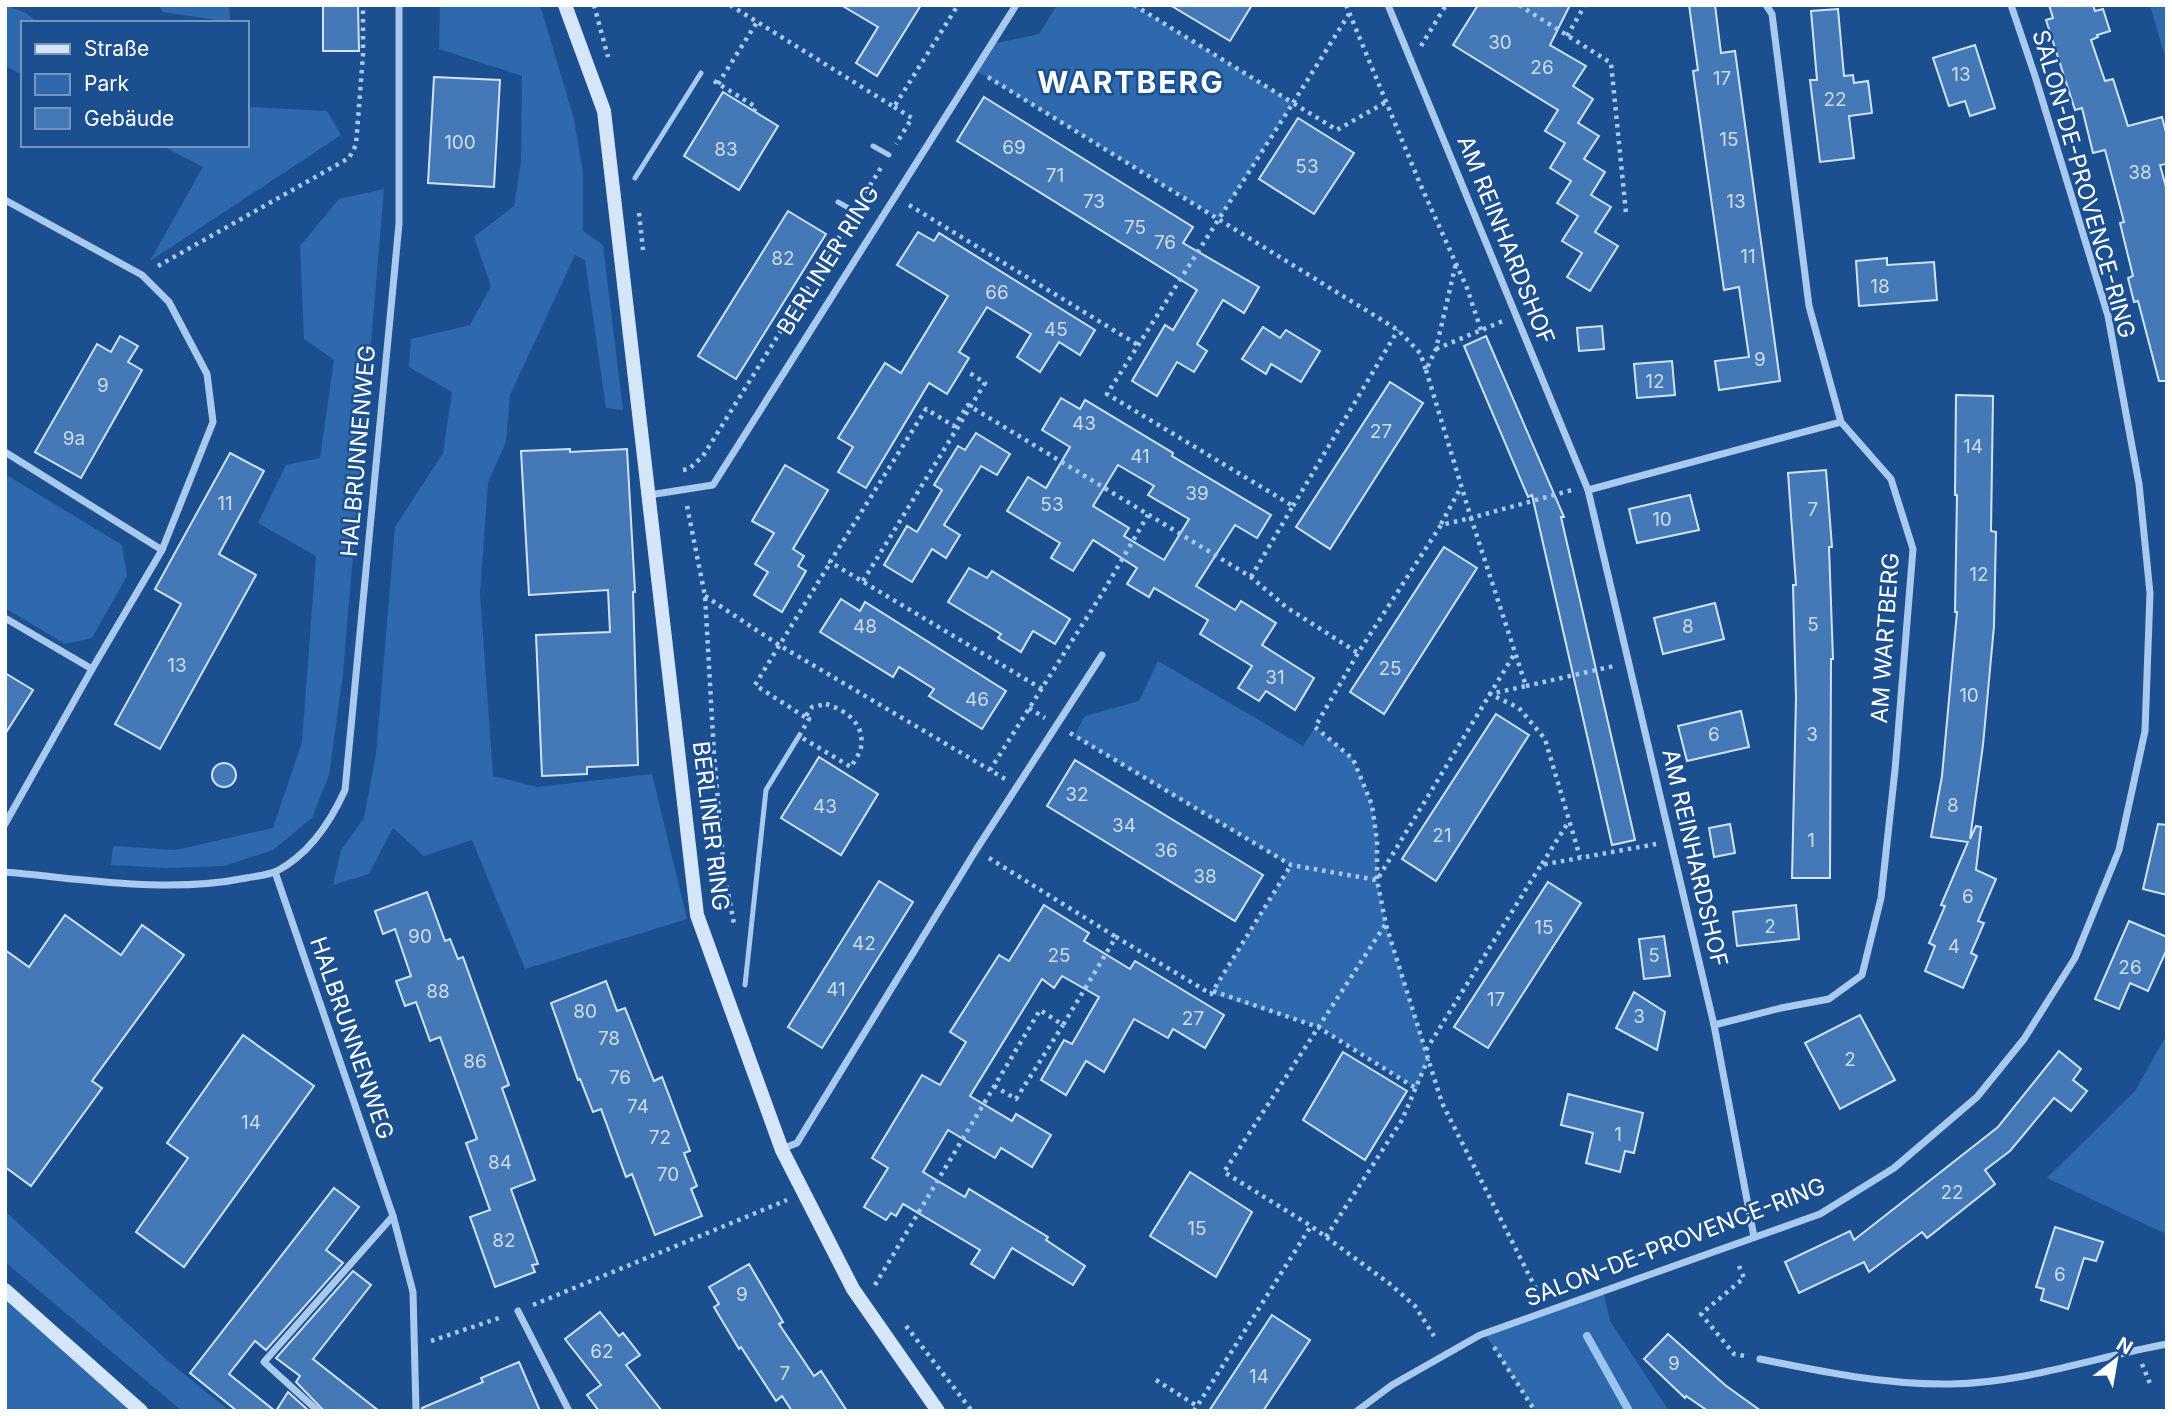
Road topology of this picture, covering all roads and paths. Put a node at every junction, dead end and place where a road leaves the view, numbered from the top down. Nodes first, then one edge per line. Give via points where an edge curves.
1 (363, 5) edge
2 (399, 5) edge
3 (565, 5) edge
4 (594, 5) edge
5 (730, 5) edge
6 (958, 5) edge
7 (1016, 5) edge
8 (1134, 5) edge
9 (1346, 5) edge
10 (1388, 5) edge
11 (1446, 5) edge
12 (1519, 5) edge
13 (1585, 5) edge
14 (1766, 5) edge
15 (2011, 5) edge
16 (1349, 14) junction
17 (757, 22) junction
18 (1567, 36) junction
19 (1411, 61) junction
20 (611, 68) dead end
21 (975, 70) junction
22 (701, 73) dead end
23 (718, 84) dead end
24 (1386, 102) junction
25 (1293, 103) junction
26 (894, 107) junction
27 (873, 146) dead end
28 (889, 155) junction
29 (635, 178) joint
30 (895, 196) junction
31 (5, 200) edge
32 (838, 202) dead end
33 (855, 211) junction
34 (1626, 213) dead end
35 (1219, 219) junction
36 (644, 255) dead end
37 (1456, 262) junction
38 (159, 266) dead end
39 (1509, 318) dead end
40 (1398, 330) junction
41 (1481, 330) junction
42 (1138, 345) junction
43 (1436, 349) junction
44 (1426, 370) junction
45 (967, 371) dead end
46 (970, 407) junction
47 (1842, 422) junction
48 (5, 452) edge
49 (678, 472) dead end
50 (1461, 488) junction
51 (684, 489) junction
52 (1584, 489) junction
53 (649, 495) junction
54 (1293, 506) junction
55 (1148, 515) junction
56 (1471, 518) junction
57 (1441, 525) junction
58 (162, 550) junction
59 (830, 562) dead end
60 (1251, 577) junction
61 (863, 581) junction
62 (705, 596) junction
63 (5, 618) edge
64 (779, 645) junction
65 (1516, 652) junction
66 (1358, 653) junction
67 (1102, 655) dead end
68 (1615, 666) dead end
69 (92, 669) junction
70 (1526, 686) junction
71 (1042, 689) junction
72 (1490, 694) junction
73 (805, 717) junction
74 (1074, 736) dead end
75 (802, 737) joint
76 (818, 747) dead end
77 (990, 770) junction
78 (999, 790) dead end
79 (1570, 820) junction
80 (5, 824) edge
81 (995, 862) dead end
82 (1541, 865) junction
83 (1291, 866) junction
84 (5, 872) edge
85 (275, 872) junction
86 (1377, 880) junction
87 (1386, 925) junction
88 (736, 935) dead end
89 (1116, 937) junction
90 (745, 985) dead end
91 (1213, 991) junction
92 (1063, 1024) junction
93 (1714, 1025) junction
94 (1318, 1027) junction
95 (1426, 1050) junction
96 (1428, 1058) junction
97 (994, 1086) junction
98 (1417, 1089) junction
99 (782, 1150) junction
100 (804, 1193) junction
101 (393, 1216) junction
102 (1311, 1226) junction
103 (1326, 1237) junction
104 (1754, 1237) junction
105 (1739, 1266) dead end
106 (868, 1273) dead end
107 (875, 1284) junction
108 (1536, 1289) dead end
109 (5, 1290) edge
110 (883, 1295) dead end
111 (518, 1311) junction
112 (900, 1317) dead end
113 (1485, 1334) junction
114 (1434, 1336) dead end
115 (2167, 1344) edge
116 (415, 1347) junction
117 (1759, 1359) joint
118 (2145, 1369) dead end
119 (1156, 1380) dead end
120 (2151, 1386) dead end
121 (1196, 1408) edge
122 (141, 1411) edge
123 (318, 1411) edge
124 (416, 1411) edge
125 (569, 1411) edge
126 (938, 1411) edge
127 (972, 1411) edge
128 (1357, 1411) edge
129 (1535, 1411) edge

1 - 38 path via 356,145 349,158
2 - 85 street, HALBRUNNENWEG via 399,224 345,790 324,827 298,856
3 - 53 street, BERLINER RING via 604,111
4 - 20 path
5 - 17 path
6 - 26 path
7 - 21 street, BERLINER RING
8 - 25 path
9 - 16 path
10 - 19 street, AM REINHARDSHOF
11 - 19 path
12 - 18 path
13 - 18 path
14 - 47 street, AM WARTBERG via 1772,15 1809,306
15 - 104 street, SALON-DE-PROVENCE-RING via 2108,316 2134,458 2150,593 2145,731 2119,850 2075,958 2024,1039 1977,1097 1894,1168 1820,1213
16 - 24 path
16 - 25 path
17 - 23 path
17 - 26 path
18 - 34 path via 1611,63
19 - 52 street, AM REINHARDSHOF
21 - 30 street, BERLINER RING
21 - 35 path
22 - 29 lane
24 - 25 path via 1338,130
24 - 37 path
25 - 35 path
26 - 28 path via 912,118
27 - 28 lane
28 - 33 path
29 - 36 path
30 - 42 path
30 - 51 street, BERLINER RING via 713,485
31 - 58 street via 142,275 169,302 207,374 213,422
32 - 33 lane
33 - 49 path via 703,456
35 - 40 path
35 - 42 path
37 - 41 path
37 - 43 path
39 - 41 path
40 - 44 path via 1420,353
40 - 54 path
41 - 43 path
42 - 54 path via 1107,394
43 - 44 path
44 - 50 path
45 - 46 path via 985,383
46 - 55 path
46 - 61 path
46 - 61 path via 954,426 926,410 830,562
47 - 52 street
47 - 93 street, AM WARTBERG via 1891,479 1913,549 1881,898 1862,975 1829,999
48 - 58 street
50 - 56 path
50 - 57 path
51 - 53 street, BERLINER RING
51 - 62 path
52 - 56 path
52 - 93 street, AM REINHARDSHOF
53 - 99 street, BERLINER RING via 697,915
54 - 60 path
55 - 60 path
55 - 71 path
56 - 57 path
56 - 65 path
57 - 66 path
58 - 69 street
59 - 64 path
60 - 66 path via 1286,607
61 - 71 path
62 - 64 path
62 - 88 path via 724,871
63 - 69 street
64 - 73 path via 755,685
64 - 77 path
65 - 70 path
65 - 72 path
66 - 86 path via 1315,727 1353,759 1372,805
67 - 99 street via 797,1143
68 - 70 path
69 - 80 street
70 - 72 path
71 - 77 path
72 - 79 path via 1519,708 1545,739
72 - 86 path
73 - 75 path via 809,719
73 - 76 path via 812,707 826,704 853,718 859,731 861,748 850,767
74 - 83 path
75 - 90 lane via 766,790
77 - 78 path via 1006,779
79 - 82 path
79 - 82 path via 1580,857
81 - 89 path
82 - 95 path
83 - 86 path
83 - 91 path
84 - 85 street, HALBRUNNENWEG via 147,885 214,884
85 - 101 street, HALBRUNNENWEG
86 - 87 path
87 - 94 path
87 - 95 path
89 - 91 path via 1211,994
89 - 92 path
91 - 94 path
92 - 97 path via 1016,1099
92 - 97 path via 1040,1010
93 - 104 street, AM REINHARDSHOF
94 - 98 path
94 - 102 path via 1224,1172
95 - 96 path
96 - 98 path
96 - 108 path via 1443,1103
97 - 107 path
98 - 103 path
99 - 100 street, BERLINER RING
100 - 111 path
100 - 126 street, BERLINER RING via 853,1289
101 - 116 street, HALBRUNNENWEG via 413,1292
101 - 123 street via 264,1362
102 - 103 path
102 - 121 path
103 - 114 path via 1415,1306
104 - 113 street, SALON-DE-PROVENCE-RING
105 - 117 path via 1744,1278 1701,1314 1734,1353
106 - 107 path
107 - 110 path
109 - 122 street
111 - 116 path
111 - 125 street
112 - 127 path
113 - 128 street, SALON-DE-PROVENCE-RING via 1392,1385
113 - 129 path
115 - 117 street via 2019,1377 1951,1384 1852,1378
116 - 124 street, HALBRUNNENWEG
118 - 120 path
119 - 121 path

